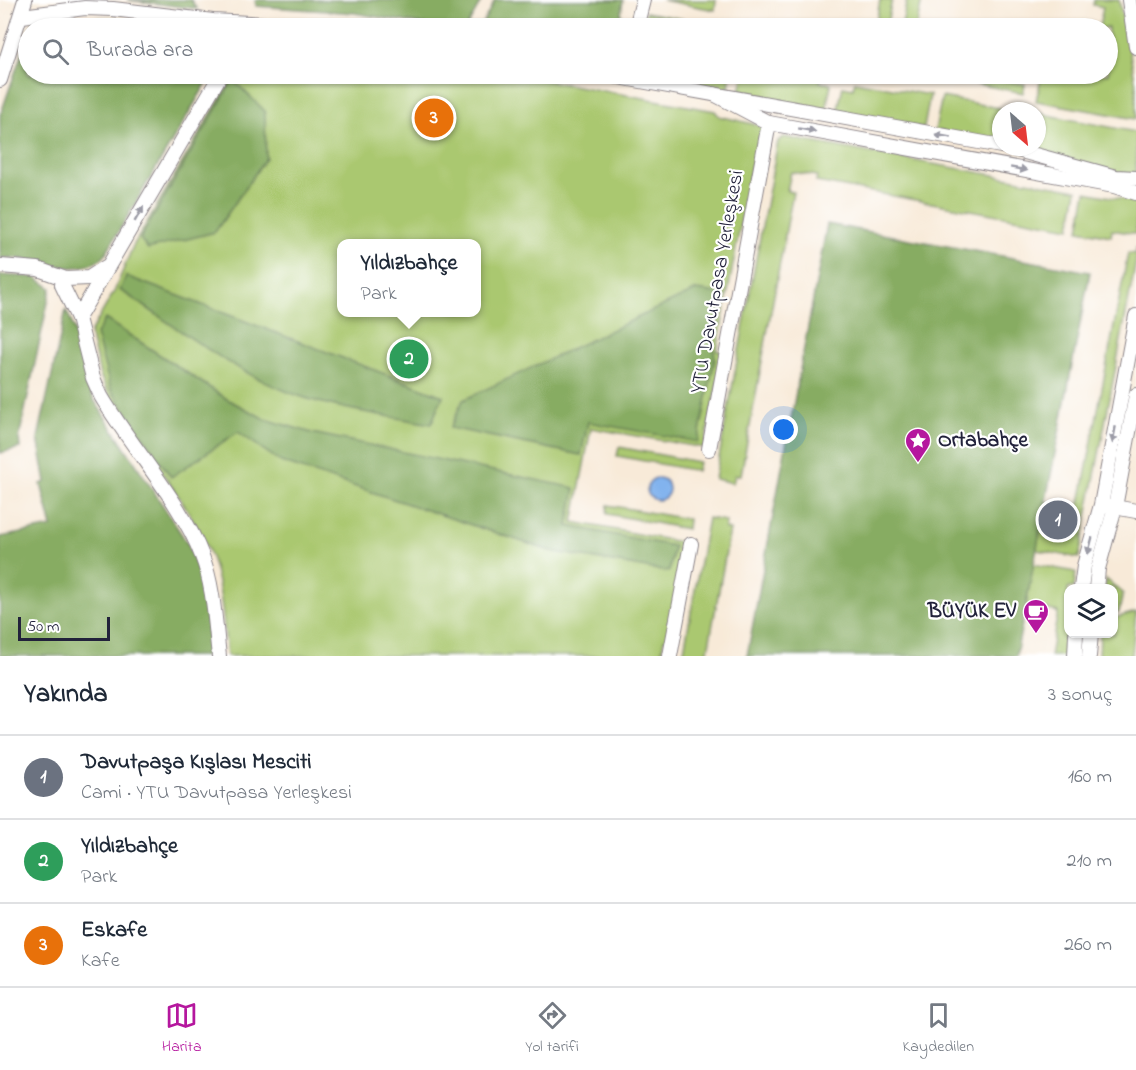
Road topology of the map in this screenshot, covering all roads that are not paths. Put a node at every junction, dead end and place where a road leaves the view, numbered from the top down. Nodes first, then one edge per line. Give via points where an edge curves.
1 (25, 0) edge
2 (644, 0) edge
3 (1129, 0) edge
4 (55, 5) edge
5 (22, 16) joint
6 (183, 18) edge
7 (639, 18) edge
8 (18, 28) edge
9 (1136, 47) edge
10 (0, 80) edge
11 (215, 84) edge
12 (667, 84) edge
13 (714, 94) junction
14 (769, 123) junction
15 (992, 144) edge
16 (1039, 156) edge
17 (1136, 178) edge
18 (1136, 192) edge
19 (110, 264) junction
20 (0, 266) edge
21 (62, 285) dead end
22 (1136, 316) edge
23 (78, 318) junction
24 (1136, 395) edge
25 (709, 449) dead end
26 (1101, 505) junction
27 (1115, 507) junction
28 (1136, 511) edge
29 (691, 544) dead end
30 (1082, 584) edge
31 (1096, 584) edge
32 (1076, 638) edge
33 (1091, 638) edge
34 (219, 656) edge
35 (670, 656) edge
36 (1075, 656) edge
37 (1089, 656) edge

1 - 5 street
2 - 7 street
3 - 9 street
4 - 5 street
4 - 6 street
8 - 10 street
19 -> 11 street
12 - 13 street
13 - 14 street
15 -> 13 street
14 -> 18 street
14 - 25 street, YTU Davutpasa Yerleşkesi
16 - 17 street via 1116,177
19 - 20 street via 89,278 66,279 38,269
19 - 23 street
21 - 23 street
22 -> 26 street
23 - 34 street via 101,396 186,525 202,557
24 - 27 street
26 - 27 street
26 -> 30 street
27 - 28 street
27 - 31 street
29 - 35 street
32 - 36 street
33 - 37 street

